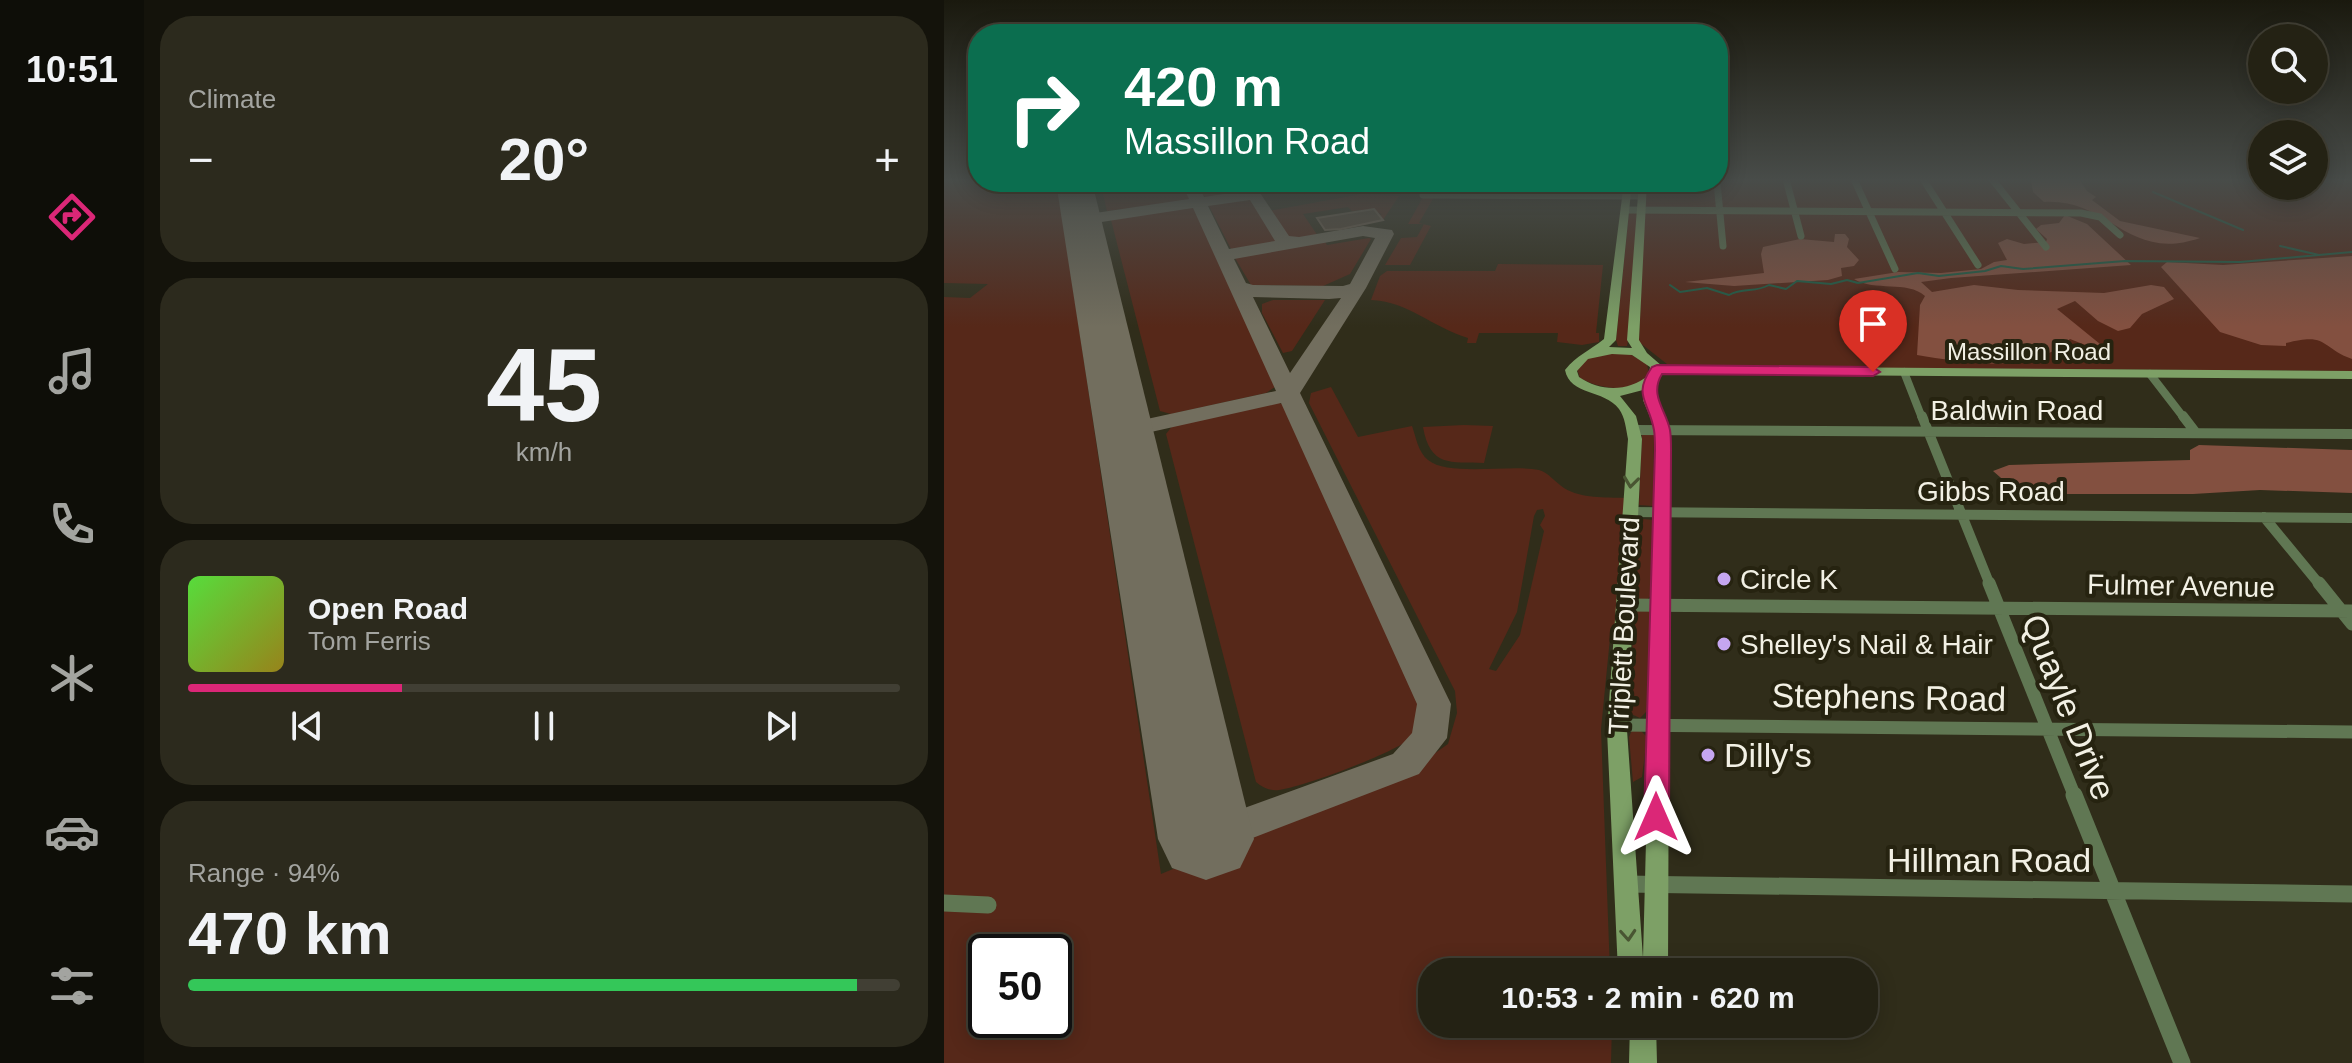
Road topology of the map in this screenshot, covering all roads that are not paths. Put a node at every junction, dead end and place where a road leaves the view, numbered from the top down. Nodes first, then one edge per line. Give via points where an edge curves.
1 (1623, 229) edge
2 (1640, 229) edge
3 (1721, 229) edge
4 (1799, 229) edge
5 (1877, 229) edge
6 (1955, 229) edge
7 (2032, 229) edge
8 (2112, 229) edge
9 (2120, 235) dead end
10 (1801, 236) dead end
11 (1723, 246) dead end
12 (2046, 247) dead end
13 (1978, 265) dead end
14 (1895, 269) dead end
15 (1594, 352) junction
16 (1642, 354) junction
17 (1904, 372) junction
18 (2150, 374) junction
19 (2352, 375) edge
20 (1653, 376) junction
21 (1603, 391) junction
22 (1662, 429) junction
23 (1634, 430) junction
24 (1928, 431) junction
25 (2196, 433) junction
26 (2352, 434) edge
27 (1629, 512) junction
28 (1662, 512) junction
29 (1962, 514) junction
30 (2264, 517) junction
31 (2352, 518) edge
32 (1625, 605) junction
33 (1660, 605) junction
34 (1999, 607) junction
35 (2347, 611) edge
36 (2352, 624) edge
37 (1618, 725) junction
38 (1657, 725) junction
39 (2046, 729) junction
40 (2352, 732) edge
41 (1625, 884) junction
42 (1658, 885) junction
43 (2112, 890) junction
44 (2352, 894) edge
45 (944, 903) edge
46 (988, 905) dead end
47 (1630, 958) edge
48 (1655, 958) edge
49 (1643, 1038) edge
50 (1643, 1063) edge
51 (2182, 1063) edge

1 - 15 main road via 1610,340
2 - 16 main road via 1633,340
3 - 11 street
4 - 10 street
5 - 14 street
6 - 13 street
7 - 12 street
8 - 9 street
15 - 16 main road
15 - 21 main road via 1576,361 1571,373 1580,384
16 - 20 main road via 1653,361
17 - 18 main road, Massillon Road
17 - 20 main road, Massillon Road
17 - 24 street, Quayle Drive
18 - 19 main road, Massillon Road
18 - 25 street
20 - 21 main road, Massillon Road via 1626,391
20 - 22 main road, Triplett Boulevard via 1650,400
21 - 23 main road via 1620,399
22 - 23 street, Baldwin Road
22 - 24 street, Baldwin Road
22 - 28 main road, Triplett Boulevard
23 -> 27 main road, Triplett Boulevard
24 - 25 street, Baldwin Road
24 - 29 street, Quayle Drive
25 - 26 street, Baldwin Road
27 - 28 street, Gibbs Road
27 - 32 main road, Triplett Boulevard
28 - 29 street, Gibbs Road
28 - 33 main road, Triplett Boulevard
29 - 30 street, Gibbs Road
29 - 34 street, Quayle Drive
30 - 31 street, Gibbs Road
30 - 35 street
32 - 33 street, Fulmer Avenue
32 - 37 main road, Triplett Boulevard
33 - 34 street, Fulmer Avenue
33 - 38 main road, Triplett Boulevard
34 - 35 street, Fulmer Avenue
34 - 39 street, Quayle Drive
35 - 36 street
37 - 38 street, Stephens Road
37 - 41 main road, Triplett Boulevard
38 - 39 street, Stephens Road
38 - 42 main road, Triplett Boulevard
39 - 40 street, Stephens Road
39 - 43 street, Quayle Drive
41 - 42 street, Hillman Road
41 -> 47 main road, Triplett Boulevard
42 - 43 street, Hillman Road
42 - 48 main road, Triplett Boulevard
43 - 44 street, Hillman Road
43 - 51 street, Quayle Drive
45 - 46 street
49 - 50 main road

